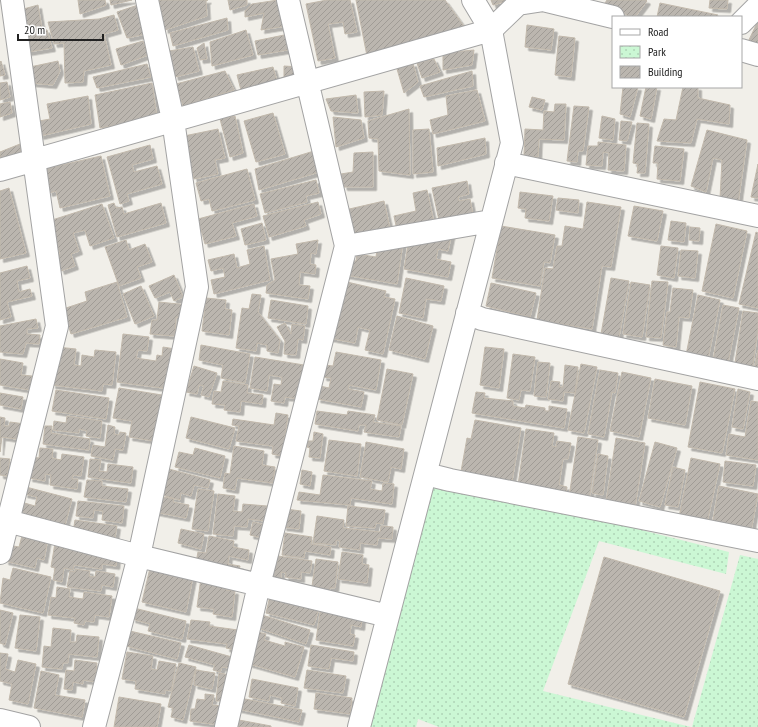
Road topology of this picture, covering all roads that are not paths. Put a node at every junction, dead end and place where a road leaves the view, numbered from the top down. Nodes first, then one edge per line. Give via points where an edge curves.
1 (12, 0) edge
2 (147, 0) edge
3 (288, 0) edge
4 (472, 0) edge
5 (544, 0) edge
6 (758, 6) edge
7 (612, 17) edge
8 (742, 22) edge
9 (491, 30) junction
10 (742, 50) edge
11 (758, 55) edge
12 (308, 81) junction
13 (173, 120) junction
14 (35, 159) junction
15 (506, 163) junction
16 (0, 170) edge
17 (758, 216) edge
18 (491, 221) junction
19 (346, 246) junction
20 (467, 313) junction
21 (758, 379) edge
22 (426, 474) junction
23 (4, 520) edge
24 (758, 541) edge
25 (0, 553) edge
26 (139, 556) junction
27 (259, 585) junction
28 (388, 616) junction
29 (0, 720) edge
30 (29, 727) edge
31 (94, 727) edge
32 (226, 727) edge
33 (359, 727) edge

1 - 14 street
2 - 13 street
3 - 12 street
4 - 9 street
5 - 7 street
5 - 9 street via 518,4
6 - 8 street
9 - 12 street
9 - 15 street via 512,143
10 - 11 street
12 - 13 street
12 - 19 street
13 - 14 street
13 - 26 street via 197,287
14 - 16 street
14 - 23 street via 57,326
15 - 17 street
15 - 18 street
18 - 19 street
18 - 20 street
19 - 27 street
20 - 21 street via 482,319
20 - 22 street
22 - 24 street
22 - 28 street
23 - 25 street
23 - 26 street
26 - 27 street
26 - 31 street
27 - 28 street
27 - 32 street
28 - 33 street
29 - 30 street

